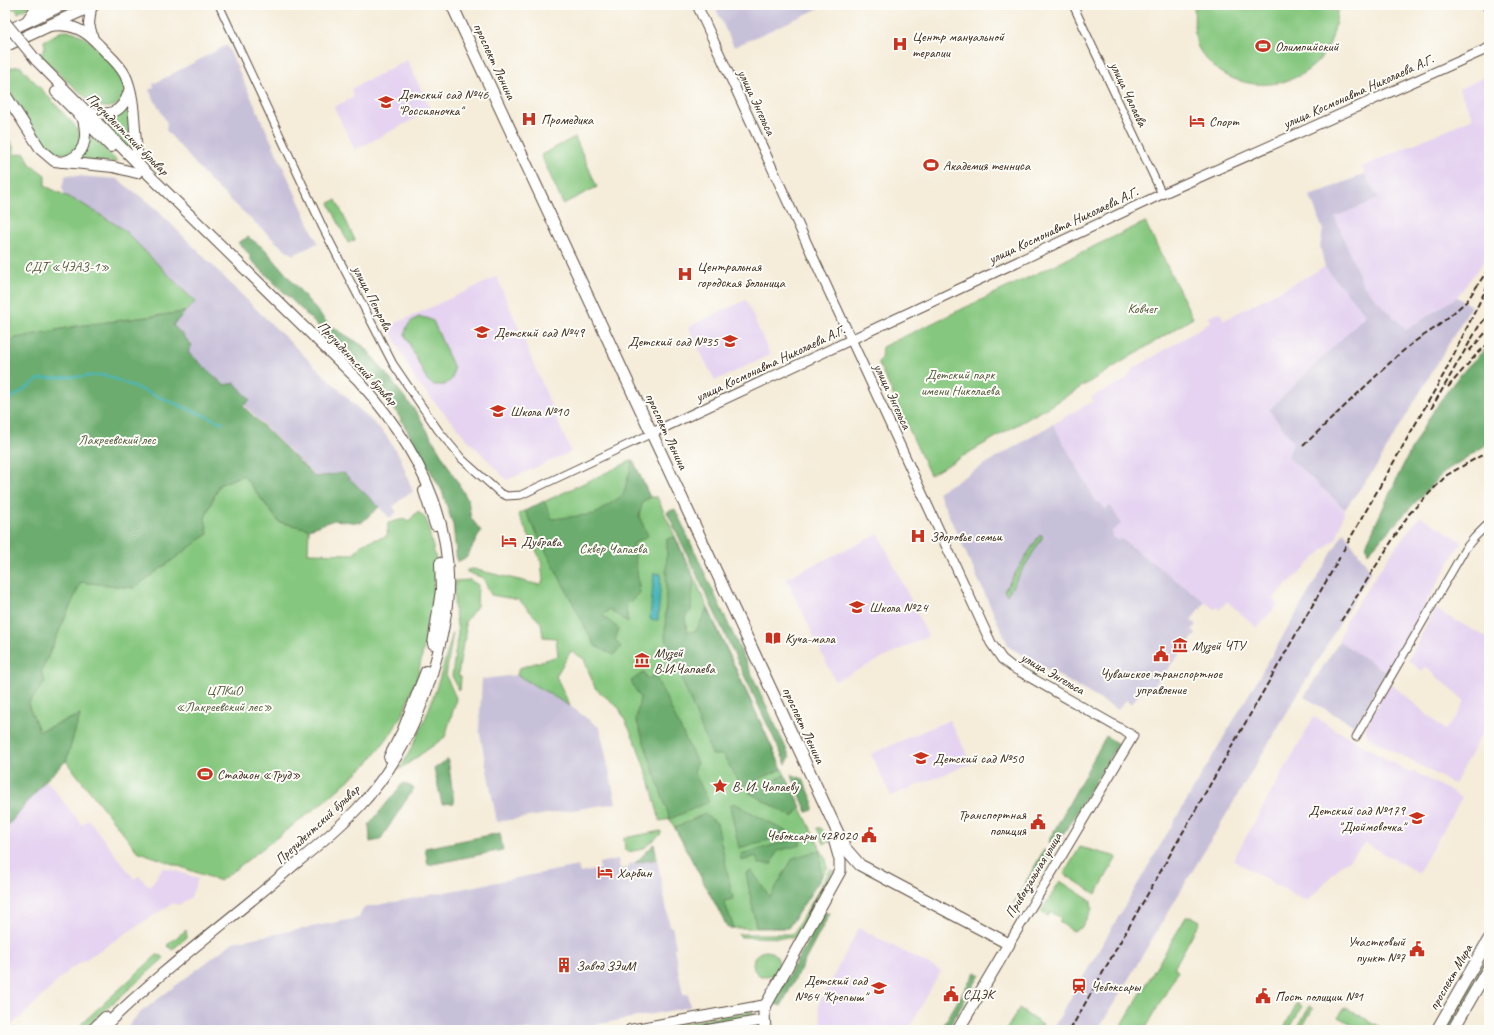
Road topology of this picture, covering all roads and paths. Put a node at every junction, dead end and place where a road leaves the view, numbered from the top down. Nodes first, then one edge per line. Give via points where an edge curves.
1 (38, 5) edge
2 (62, 5) edge
3 (219, 5) edge
4 (446, 5) edge
5 (452, 5) edge
6 (697, 5) edge
7 (1073, 5) edge
8 (1486, 5) edge
9 (92, 6) edge
10 (1489, 12) edge
11 (5, 22) edge
12 (26, 22) junction
13 (48, 26) junction
14 (5, 32) edge
15 (93, 39) junction
16 (5, 46) edge
17 (1489, 48) edge
18 (33, 62) junction
19 (129, 90) junction
20 (5, 94) edge
21 (85, 116) junction
22 (59, 162) junction
23 (138, 169) junction
24 (1162, 194) junction
25 (852, 341) junction
26 (649, 435) junction
27 (586, 464) joint
28 (1489, 523) edge
29 (1133, 736) joint
30 (1356, 737) dead end
31 (860, 866) junction
32 (840, 871) junction
33 (250, 899) junction
34 (1489, 939) edge
35 (1009, 944) junction
36 (1489, 967) edge
37 (766, 1005) junction
38 (764, 1025) edge
39 (92, 1030) edge
40 (101, 1030) edge
41 (630, 1030) edge
42 (708, 1030) edge
43 (958, 1030) edge
44 (1437, 1030) edge
45 (1453, 1030) edge

1 - 12 main road
2 - 12 main road
3 - 27 street, улица Петрова via 324,228 389,358 438,430 462,459 486,482 507,496 521,495
4 - 26 main road, проспект Ленина
5 - 26 main road, проспект Ленина
6 - 25 street, улица Энгельса
7 - 24 street, улица Чапаева
8 - 10 street
9 - 13 main road
9 - 15 main road via 89,24
11 - 18 main road, Президентский бульвар, bridge
12 - 14 main road
13 - 15 main road via 69,25
13 - 16 main road
14 - 18 main road, Президентский бульвар
15 - 19 main road via 124,73
17 - 24 street, улица Космонавта Николаева А.Г.
18 - 21 main road, Президентский бульвар
19 - 21 main road via 126,100 116,111
19 - 23 main road
20 - 22 main road via 40,150 47,157
21 - 22 main road via 86,141 82,150 69,160
21 - 23 main road, Президентский бульвар
22 - 23 main road
23 - 33 main road, Президентский бульвар via 366,398 409,460 424,493 438,536 441,590 435,638 420,689 402,732 377,775 355,802
24 - 25 street, улица Космонавта Николаева А.Г.
25 - 26 street, улица Космонавта Николаева А.Г.
25 - 29 street, улица Энгельса via 997,653 1012,667
26 - 27 street, улица Космонавта Николаева А.Г.
26 - 31 main road, проспект Ленина via 842,842
26 - 32 main road, проспект Ленина via 834,840 840,860
28 - 30 street via 1465,549
29 - 35 street, Привокзальная улица
31 - 32 main road via 849,865
31 - 35 main road, проспект Ленина
32 - 37 main road
33 - 39 main road, Президентский бульвар via 146,979
33 - 40 main road, Президентский бульвар via 152,982
34 - 44 main road, проспект Мира
35 - 43 main road, Привокзальная улица
36 - 45 main road, проспект Мира
37 - 38 main road
37 - 41 main road
38 - 42 main road

